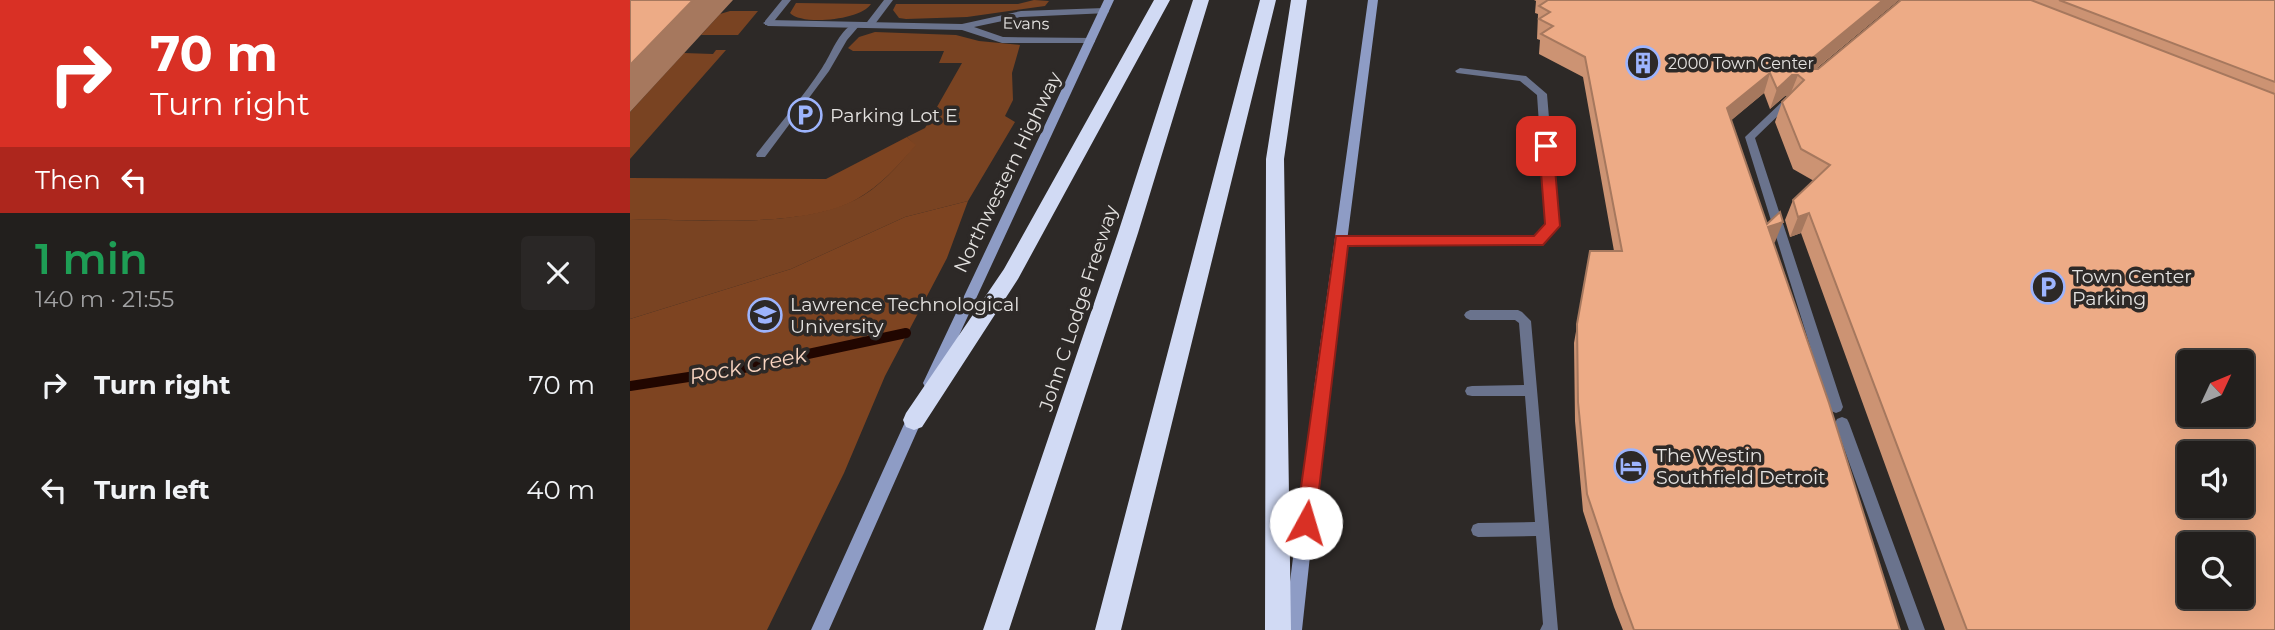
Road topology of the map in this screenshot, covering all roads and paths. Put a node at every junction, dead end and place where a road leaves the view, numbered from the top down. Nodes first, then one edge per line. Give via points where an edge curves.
1 (788, 0) edge
2 (888, 0) edge
3 (1162, 0) edge
4 (1201, 0) edge
5 (1268, 0) edge
6 (1299, 0) edge
7 (1373, 0) edge
8 (1106, 6) edge
9 (768, 23) joint
10 (854, 26) junction
11 (869, 26) junction
12 (962, 27) junction
13 (1091, 40) junction
14 (1460, 71) dead end
15 (1789, 100) edge
16 (761, 155) dead end
17 (1341, 240) junction
18 (1470, 315) dead end
19 (1531, 390) junction
20 (1472, 391) dead end
21 (1836, 407) dead end
22 (914, 420) junction
23 (1842, 424) dead end
24 (1543, 529) junction
25 (1478, 530) dead end
26 (820, 630) edge
27 (996, 630) edge
28 (1108, 630) edge
29 (1278, 630) edge
30 (1293, 630) edge
31 (1548, 630) edge
32 (1917, 630) edge

1 - 9 lane
2 - 11 lane
3 - 22 highway via 1012,274
4 - 27 highway, John C Lodge Freeway
5 - 28 highway
6 - 29 highway via 1275,159
7 - 17 main road
8 - 12 street, Evans via 1021,14
8 - 13 main road, Northwestern Highway
9 - 10 street, Evans
10 - 11 street, Evans
10 - 16 lane
11 - 12 street, Evans
12 - 13 street, Evans via 1002,40
13 - 22 main road, Northwestern Highway
14 - 17 lane via 1523,78 1542,94 1552,226 1537,241
15 - 21 lane via 1750,137
17 - 30 main road
18 - 19 lane via 1517,315 1525,321
19 - 20 lane
19 - 24 lane
22 - 26 main road, Northwestern Highway
23 - 32 lane
24 - 25 lane
24 - 31 lane

